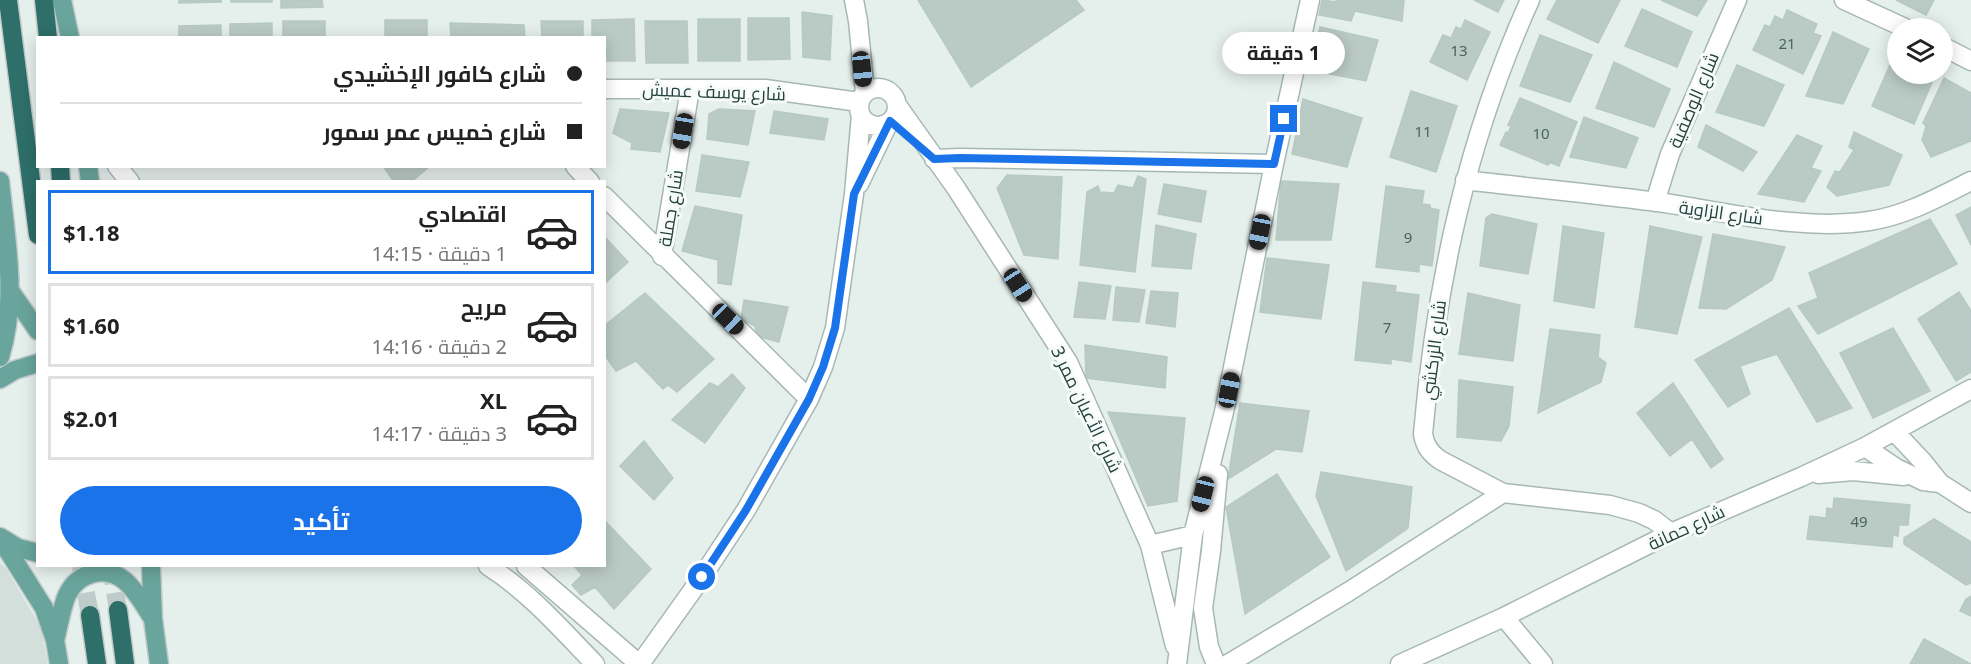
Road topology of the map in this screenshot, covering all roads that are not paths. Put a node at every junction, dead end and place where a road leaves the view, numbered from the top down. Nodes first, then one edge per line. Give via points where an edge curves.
1 (8, 0) edge
2 (44, 0) edge
3 (62, 0) edge
4 (854, 0) edge
5 (1310, 0) edge
6 (1530, 0) edge
7 (1737, 0) edge
8 (1844, 0) edge
9 (1887, 20) edge
10 (48, 36) edge
11 (70, 36) edge
12 (1953, 52) edge
13 (1971, 61) edge
14 (606, 89) edge
15 (690, 89) junction
16 (866, 99) junction
17 (892, 116) junction
18 (934, 159) junction
19 (1274, 164) junction
20 (118, 168) edge
21 (578, 168) edge
22 (128, 180) edge
23 (588, 180) edge
24 (1465, 180) junction
25 (1971, 181) edge
26 (0, 182) edge
27 (854, 194) junction
28 (606, 198) edge
29 (1655, 202) junction
30 (36, 219) edge
31 (663, 256) junction
32 (11, 292) junction
33 (36, 328) edge
34 (0, 357) edge
35 (36, 364) edge
36 (0, 379) edge
37 (1971, 388) edge
38 (809, 399) junction
39 (1224, 412) junction
40 (1894, 431) junction
41 (1864, 447) junction
42 (1801, 477) junction
43 (1914, 477) junction
44 (1940, 483) junction
45 (1503, 493) junction
46 (1971, 503) edge
47 (1671, 533) junction
48 (1193, 535) junction
49 (0, 538) edge
50 (1149, 545) junction
51 (36, 553) edge
52 (151, 567) edge
53 (489, 567) edge
54 (527, 567) edge
55 (118, 610) tunnel mouth
56 (90, 615) tunnel mouth
57 (1504, 617) junction
58 (153, 619) junction
59 (55, 640) junction
60 (1177, 660) edge
61 (59, 664) edge
62 (97, 664) edge
63 (126, 664) edge
64 (159, 664) edge
65 (595, 664) edge
66 (639, 664) edge
67 (1216, 664) edge
68 (1228, 664) edge
69 (1400, 664) edge
70 (1543, 664) edge

1 - 30 highway
2 - 10 highway
3 - 11 main road
4 - 16 street
5 - 19 street
6 - 24 street, شارع الزركشي via 1509,46
7 - 29 street, شارع الوصفية via 1670,154
8 - 9 street
12 - 13 street
14 - 15 street, شارع يوسف عميش
15 - 16 street, شارع يوسف عميش via 765,89
15 - 31 street, شارع جملة
16 - 17 street, شارع الأعيان ممر 3 via 891,93
16 - 17 street, شارع يوسف عميش via 866,121 881,125
16 - 27 street
17 - 18 street, شارع الأعيان ممر 3
17 - 27 street
18 - 19 street
18 - 50 street, شارع الأعيان ممر 3 via 1068,362
19 - 39 street
20 - 22 street
21 - 23 street
24 - 29 street, شارع الزاوية
24 - 45 street, شارع الزركشي via 1442,284 1423,434 1433,456
25 - 29 street, شارع الزاوية via 1905,212 1839,224 1799,223
26 - 32 main road
27 - 38 street via 835,328
28 - 31 street
31 - 38 street
32 - 33 main road
32 - 34 main road via 9,323
35 - 36 main road
37 - 40 street, شارع حمانة
38 - 66 street via 746,510
39 - 48 street
39 - 67 street via 1203,608
40 - 41 street, شارع حمانة
40 - 44 street
41 - 42 street, شارع حمانة
41 - 43 street
42 - 43 street via 1853,471
42 - 47 street, شارع حمانة
43 - 44 street
44 - 46 street
45 - 47 street, شارع الزركشي via 1610,505 1639,513
45 - 68 street
47 - 57 street, شارع حمانة
48 - 50 street
48 - 60 street
49 - 51 main road
49 - 59 main road via 44,608
50 - 60 street, شارع الأعيان ممر 3
52 - 58 main road
53 - 65 street via 522,591
54 - 66 street
55 - 63 highway
56 - 62 highway
57 - 69 street, شارع حمانة
57 - 70 street
58 - 59 main road via 119,576 106,572 91,574 68,593
58 - 64 main road
59 - 61 main road

